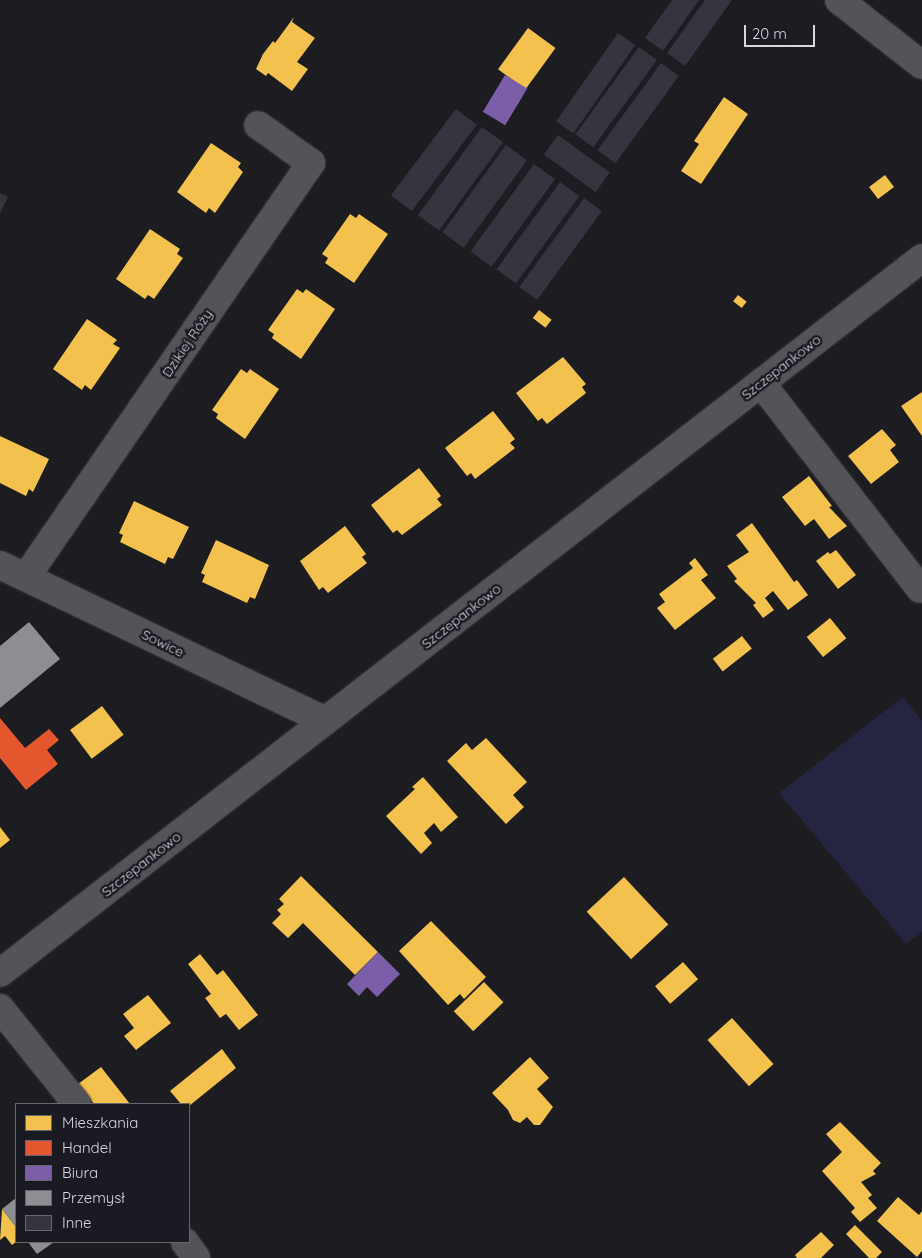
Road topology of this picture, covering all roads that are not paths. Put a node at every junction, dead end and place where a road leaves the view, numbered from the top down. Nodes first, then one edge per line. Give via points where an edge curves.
1 (839, 0) edge
2 (922, 65) edge
3 (258, 125) dead end
4 (922, 258) edge
5 (761, 383) junction
6 (0, 565) edge
7 (26, 577) junction
8 (920, 590) dead end
9 (325, 721) junction
10 (0, 973) edge
11 (0, 1008) edge
12 (76, 1103) edge
13 (186, 1243) edge
14 (196, 1258) edge

1 - 2 street
3 - 7 street, Dzikiej Róży via 311,163
4 - 5 street, Szczepankowo
5 - 8 street
5 - 9 street, Szczepankowo
6 - 7 street, Sowice
7 - 9 street, Sowice
9 - 10 street, Szczepankowo
11 - 12 street
13 - 14 street

